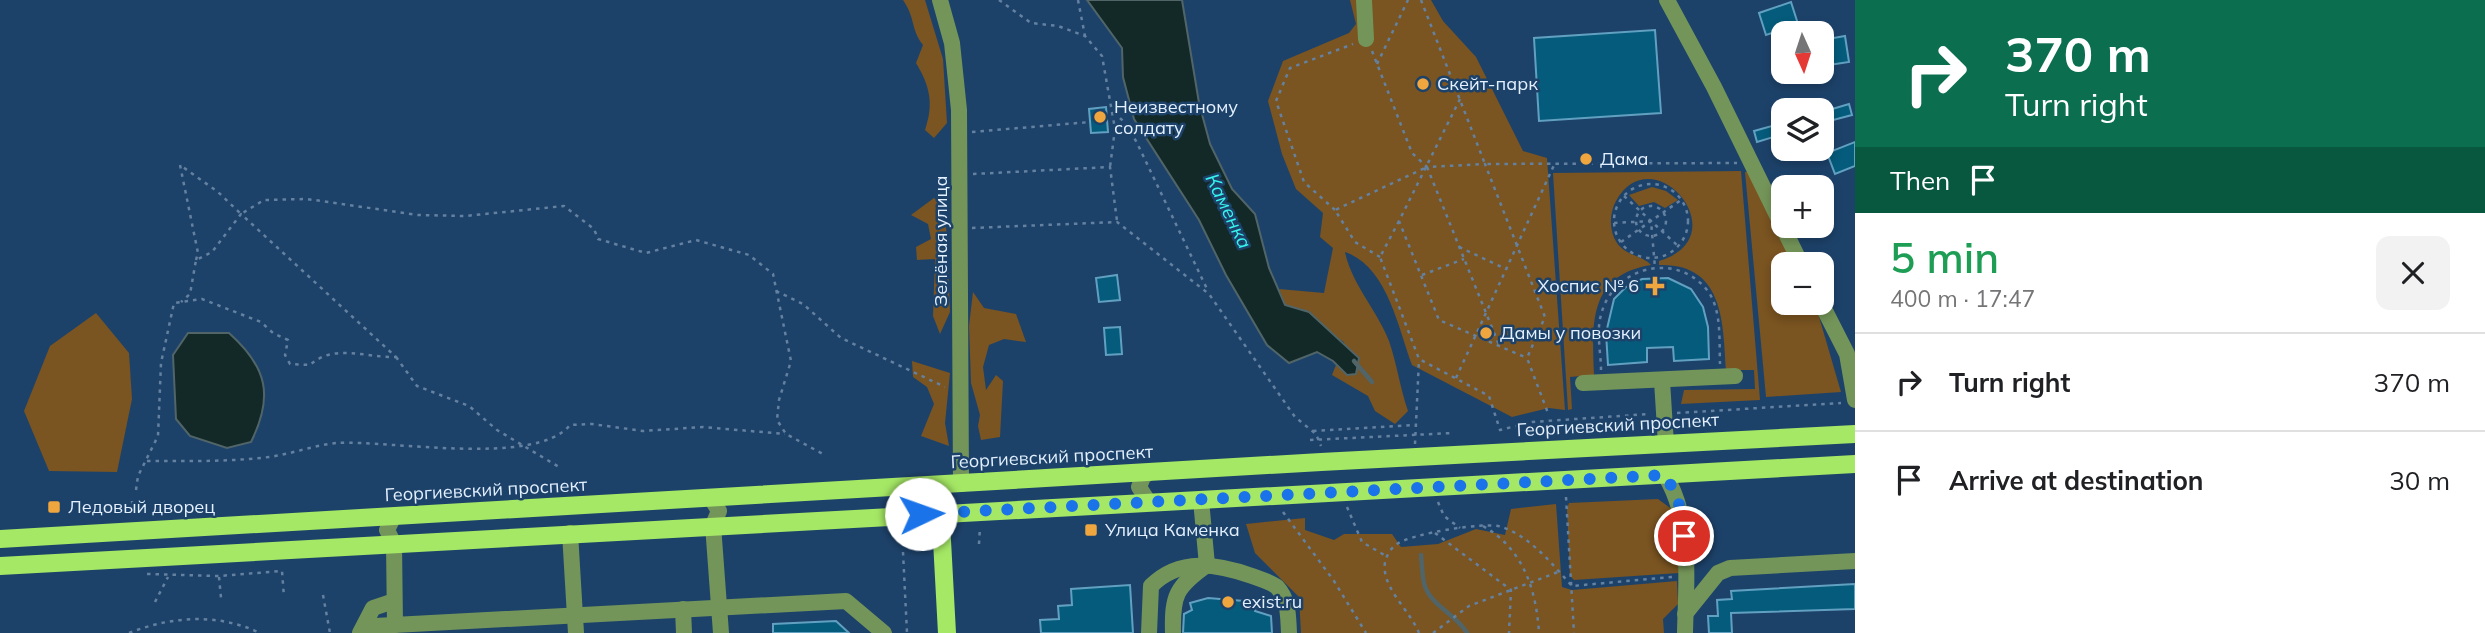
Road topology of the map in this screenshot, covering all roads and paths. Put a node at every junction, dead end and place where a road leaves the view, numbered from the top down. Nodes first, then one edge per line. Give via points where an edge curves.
1 (940, 0) edge
2 (999, 0) edge
3 (1078, 0) edge
4 (1364, 0) edge
5 (1408, 0) edge
6 (1421, 0) edge
7 (1667, 0) edge
8 (1085, 36) junction
9 (1366, 39) junction
10 (1377, 64) junction
11 (1460, 99) junction
12 (1112, 110) junction
13 (1090, 122) dead end
14 (969, 132) dead end
15 (1555, 163) junction
16 (1750, 163) junction
17 (1485, 164) junction
18 (1110, 167) junction
19 (1427, 167) junction
20 (969, 174) dead end
21 (1624, 195) junction
22 (1682, 200) junction
23 (1335, 211) junction
24 (1640, 211) junction
25 (1663, 212) junction
26 (241, 214) junction
27 (1399, 221) junction
28 (1651, 221) junction
29 (1117, 222) junction
30 (1636, 222) junction
31 (1614, 223) junction
32 (960, 228) junction
33 (1639, 230) junction
34 (1662, 232) junction
35 (1652, 236) junction
36 (1621, 243) junction
37 (1517, 244) junction
38 (1458, 246) junction
39 (1678, 247) junction
40 (1795, 252) edge
41 (1380, 257) junction
42 (1654, 258) junction
43 (197, 260) junction
44 (1464, 260) junction
45 (1655, 268) junction
46 (1506, 269) junction
47 (1422, 275) junction
48 (776, 291) junction
49 (1209, 293) junction
50 (181, 302) junction
51 (1485, 313) junction
52 (1827, 315) edge
53 (1474, 336) junction
54 (1500, 347) junction
55 (396, 357) junction
56 (1527, 358) junction
57 (1419, 359) junction
58 (1728, 377) joint
59 (1456, 378) junction
60 (1662, 381) junction
61 (1602, 382) junction
62 (1583, 383) dead end
63 (960, 393) junction
64 (1855, 400) edge
65 (1415, 413) dead end
66 (1548, 413) dead end
67 (1415, 425) dead end
68 (1500, 430) dead end
69 (1313, 431) junction
70 (1452, 433) dead end
71 (786, 434) junction
72 (1855, 434) edge
73 (1310, 440) dead end
74 (1665, 444) junction
75 (526, 446) junction
76 (823, 454) dead end
77 (1321, 454) junction
78 (147, 461) junction
79 (1855, 464) edge
80 (559, 467) dead end
81 (1148, 473) junction
82 (1665, 475) junction
83 (961, 484) junction
84 (939, 485) junction
85 (136, 490) dead end
86 (1566, 497) dead end
87 (711, 498) junction
88 (1201, 500) junction
89 (1341, 500) junction
90 (1148, 502) junction
91 (1283, 511) dead end
92 (940, 513) junction
93 (394, 516) junction
94 (1480, 524) junction
95 (713, 525) junction
96 (570, 533) junction
97 (1435, 533) junction
98 (0, 539) edge
99 (394, 544) junction
100 (903, 552) dead end
101 (1386, 556) junction
102 (1855, 561) edge
103 (1206, 565) junction
104 (0, 566) edge
105 (1559, 572) junction
106 (136, 573) dead end
107 (219, 576) junction
108 (1685, 576) junction
109 (168, 577) junction
110 (1528, 583) junction
111 (1572, 586) junction
112 (1511, 590) junction
113 (323, 595) dead end
114 (284, 597) dead end
115 (221, 598) dead end
116 (394, 601) junction
117 (155, 602) dead end
118 (719, 608) junction
119 (683, 610) junction
120 (1685, 614) junction
121 (575, 615) junction
122 (395, 625) junction
123 (540, 625) edge
124 (129, 633) edge
125 (260, 633) edge
126 (330, 633) edge
127 (362, 633) edge
128 (576, 633) edge
129 (684, 633) edge
130 (721, 633) edge
131 (884, 633) edge
132 (907, 633) edge
133 (947, 633) edge
134 (1149, 633) edge
135 (1173, 633) edge
136 (1289, 633) edge
137 (1366, 633) edge
138 (1419, 633) edge
139 (1433, 633) edge
140 (1509, 633) edge
141 (1539, 633) edge
142 (1574, 633) edge
143 (1685, 633) edge

1 - 32 street, Зелёная улица via 952,43 959,110
2 - 8 path via 1031,23
3 - 8 path
4 - 9 street
5 - 10 path
6 - 11 path
7 - 16 street
8 - 12 path via 1102,56
9 - 10 path
9 - 23 path via 1290,68 1276,101 1304,182
10 - 19 path via 1412,153
11 - 17 path
11 - 19 path
12 - 18 path via 1115,129
12 - 49 path via 1127,125
13 - 14 path
15 - 16 path
15 - 17 path
15 - 37 path
16 - 40 street
17 - 19 path
17 - 37 path
18 - 20 path
18 - 29 path
19 - 23 path
19 - 27 path
19 - 38 path
21 - 22 path via 1649,184 1667,188
21 - 24 path
21 - 31 path
22 - 25 path
22 - 39 path via 1688,229
23 - 41 path via 1355,242
24 - 25 path via 1655,207
24 - 28 path
24 - 30 path
25 - 28 path
25 - 34 path
26 - 43 path via 212,252
26 - 43 path via 180,165
26 - 48 path via 264,200 307,199 418,215 466,216 564,206 594,229 598,239 617,247 646,253 696,240 750,255 773,274
26 - 55 path
27 - 41 path
27 - 47 path
28 - 30 path
28 - 33 path
28 - 34 path
28 - 35 path
29 - 32 path
29 - 49 path
30 - 31 path
30 - 33 path
31 - 36 path
32 - 63 street, Зелёная улица
33 - 35 path
33 - 36 path
34 - 35 path
34 - 39 path
35 - 42 path
36 - 42 path via 1636,255
37 - 46 path
37 - 56 path via 1545,317
38 - 44 path
38 - 46 path
39 - 42 path
41 - 57 path
42 - 45 path
43 - 50 path via 190,294
44 - 47 path
44 - 51 path
45 - 58 path via 1675,269 1708,291
45 - 61 path via 1636,272 1619,283 1607,299 1600,317
46 - 51 path
47 - 53 path via 1439,320
48 - 63 path via 803,304 841,338
48 - 71 path via 791,361 777,420
49 - 69 path via 1295,416
50 - 55 path via 201,299 261,322 288,340 285,355 290,364 310,365 336,351
50 - 78 path via 174,303 167,326 158,436
51 - 53 path
51 - 54 path
52 - 64 street via 1847,355
53 - 54 path
53 - 59 path
54 - 56 path
55 - 75 path via 416,386 469,406
56 - 66 path
57 - 59 path
57 - 65 path
58 - 60 street
59 - 68 path via 1489,396
60 - 61 street
60 - 74 street
61 - 62 street
63 - 83 street, Зелёная улица
67 - 69 path
69 - 77 path
70 - 73 path
71 - 75 path via 703,427 643,431 570,425 564,433
71 - 76 path
72 - 74 main road, Георгиевский проспект
74 - 77 main road, Георгиевский проспект via 1463,455
75 - 78 path via 458,449 335,443 271,457
75 - 80 path
77 - 81 main road, Георгиевский проспект
78 - 85 path
79 - 82 main road
81 - 83 main road, Георгиевский проспект
81 - 90 street via 1139,487
82 - 89 main road
82 - 108 street via 1684,516
83 - 84 main road, Георгиевский проспект
84 - 87 main road, Георгиевский проспект
84 - 92 main road
86 - 111 path
87 - 93 main road, Георгиевский проспект
87 - 95 street via 719,511
88 - 89 main road
88 - 90 main road
88 - 103 street
89 - 101 path via 1362,542
90 - 92 main road
91 - 137 path
92 - 95 main road
92 - 133 main road
93 - 98 main road, Георгиевский проспект
93 - 99 street via 387,530
94 - 97 path
94 - 105 path via 1518,535
94 - 110 path via 1517,553
95 - 96 main road
95 - 118 street
96 - 99 main road
96 - 121 street
97 - 101 path via 1397,543
97 - 112 path
99 - 104 main road
99 - 116 street
100 - 132 path
101 - 138 path via 1385,573
102 - 120 street via 1730,568 1718,573
103 - 134 street via 1163,574 1151,586
103 - 135 street via 1181,583 1172,610
103 - 136 street via 1276,586 1287,603
105 - 110 path
105 - 111 path
106 - 109 path
107 - 109 path
107 - 114 path via 282,571
107 - 115 path
108 - 111 path
108 - 120 street
109 - 117 path
110 - 112 path
110 - 141 path
111 - 142 path
112 - 139 path via 1469,606
112 - 140 path
113 - 126 path
116 - 122 street
116 - 127 street via 373,608
118 - 119 street
118 - 130 street
118 - 131 street via 846,601
119 - 121 street
119 - 129 street
120 - 143 street
121 - 123 street
121 - 128 street
122 - 123 street
122 - 127 street via 375,626
124 - 125 path via 162,622 207,619

